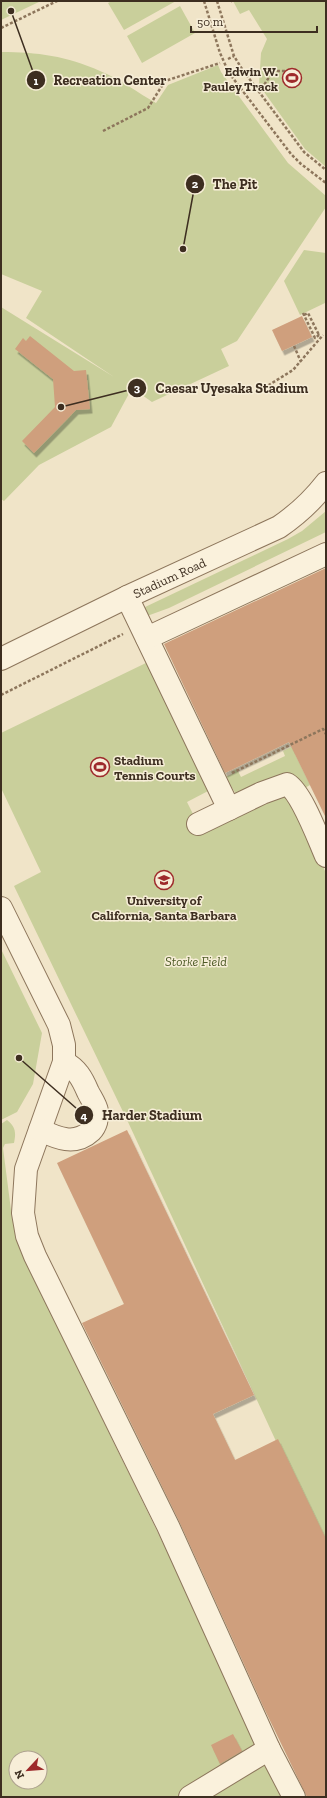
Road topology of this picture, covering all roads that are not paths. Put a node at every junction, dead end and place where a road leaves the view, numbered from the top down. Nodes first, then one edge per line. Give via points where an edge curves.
1 (326, 483) edge
2 (326, 554) edge
3 (127, 597) junction
4 (147, 638) junction
5 (1, 659) edge
6 (229, 809) junction
7 (198, 824) dead end
8 (326, 856) edge
9 (1, 908) edge
10 (64, 1062) junction
11 (40, 1130) junction
12 (269, 1749) junction
13 (190, 1797) edge
14 (294, 1797) edge

1 - 3 street, Stadium Road via 304,509 279,527
2 - 4 street
3 - 4 street
3 - 5 street, Stadium Road
4 - 6 street
6 - 7 street
6 - 8 street via 277,786 287,784 299,797
9 - 10 street via 59,1025 64,1045
10 - 11 street
10 - 11 street via 82,1076 97,1110 97,1120 86,1136 73,1140 58,1138
11 - 12 street via 26,1169 23,1213 27,1236 168,1526
12 - 13 street
12 - 14 street

